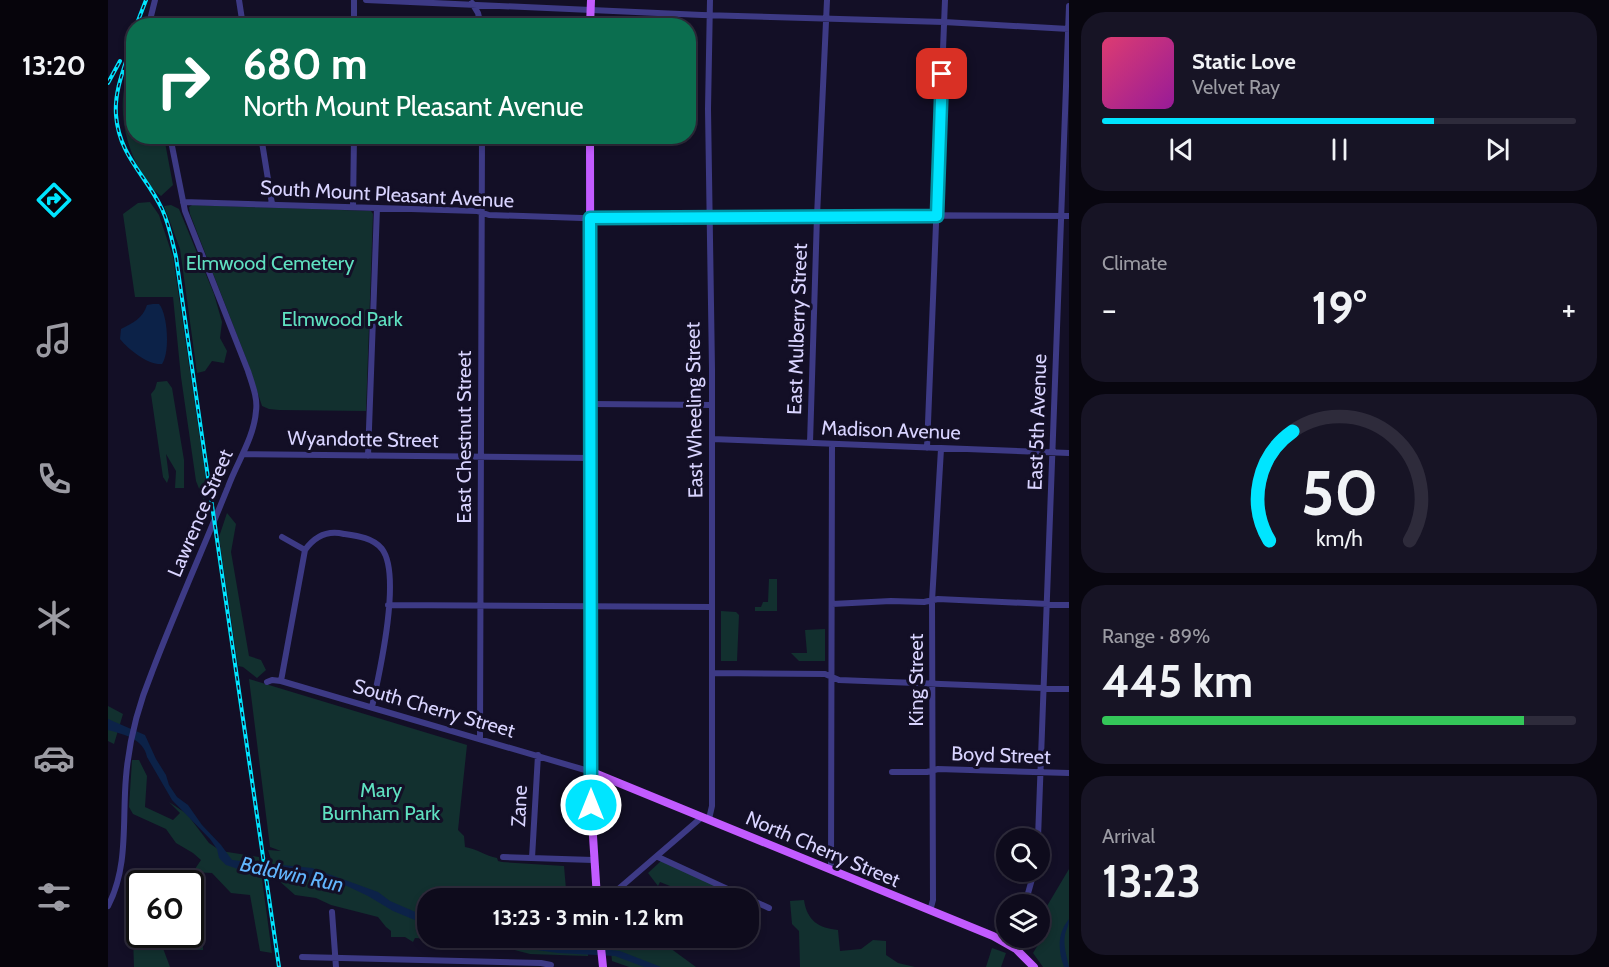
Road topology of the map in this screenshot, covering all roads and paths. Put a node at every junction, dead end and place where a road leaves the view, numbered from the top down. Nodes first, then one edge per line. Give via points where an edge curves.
1 (155, 0) edge
2 (239, 0) edge
3 (354, 0) edge
4 (366, 0) edge
5 (591, 0) edge
6 (710, 0) edge
7 (827, 0) edge
8 (945, 0) edge
9 (472, 2) edge
10 (1069, 6) edge
11 (590, 10) junction
12 (709, 15) junction
13 (152, 18) edge
14 (242, 18) edge
15 (354, 18) edge
16 (479, 18) edge
17 (590, 18) edge
18 (827, 18) junction
19 (944, 22) junction
20 (1069, 29) edge
21 (172, 144) edge
22 (262, 144) edge
23 (354, 144) edge
24 (482, 144) edge
25 (590, 144) edge
26 (183, 202) junction
27 (272, 204) junction
28 (353, 207) junction
29 (377, 208) junction
30 (483, 214) junction
31 (1061, 215) junction
32 (817, 216) junction
33 (937, 216) junction
34 (1069, 216) edge
35 (709, 217) junction
36 (590, 218) junction
37 (591, 405) junction
38 (712, 405) junction
39 (712, 439) junction
40 (810, 443) junction
41 (832, 444) junction
42 (927, 448) junction
43 (941, 449) junction
44 (1053, 453) junction
45 (1069, 453) edge
46 (243, 454) junction
47 (368, 456) junction
48 (481, 457) junction
49 (591, 458) junction
50 (282, 537) dead end
51 (305, 550) junction
52 (932, 600) junction
53 (832, 604) junction
54 (1047, 604) junction
55 (388, 605) junction
56 (1069, 605) edge
57 (480, 606) junction
58 (591, 607) junction
59 (712, 608) junction
60 (712, 673) junction
61 (832, 676) junction
62 (281, 681) junction
63 (267, 682) dead end
64 (932, 684) junction
65 (1044, 688) junction
66 (1069, 689) edge
67 (372, 707) junction
68 (480, 739) junction
69 (538, 755) junction
70 (932, 771) junction
71 (592, 772) junction
72 (892, 772) dead end
73 (1040, 772) junction
74 (1069, 773) edge
75 (706, 818) junction
76 (1038, 828) edge
77 (503, 857) dead end
78 (658, 857) junction
79 (532, 858) junction
80 (593, 860) junction
81 (831, 870) junction
82 (596, 888) edge
83 (620, 888) edge
84 (108, 906) edge
85 (769, 908) dead end
86 (930, 911) junction
87 (332, 912) dead end
88 (996, 935) edge
89 (602, 948) edge
90 (1017, 948) edge
91 (302, 957) dead end
92 (335, 958) junction
93 (424, 964) edge
94 (512, 965) edge
95 (551, 965) dead end
96 (336, 967) edge
97 (603, 967) edge
98 (1034, 967) edge

1 - 13 street
2 - 14 street
3 - 15 street
4 - 9 street
5 - 11 main road
6 - 12 street, East Wheeling Street
7 - 18 street, East Mulberry Street
8 - 19 street
9 - 11 street
9 - 16 street
10 - 20 street, East 5th Avenue
11 - 12 street
11 - 17 main road
12 - 18 street
12 - 35 street, East Wheeling Street
18 - 19 street
18 - 32 street, East Mulberry Street
19 - 20 street
19 - 33 street
20 - 31 street, East 5th Avenue
21 - 26 street, Lawrence Street
22 - 27 street
23 - 28 street
24 - 30 street, East Chestnut Street
25 - 36 main road
26 - 27 street, South Mount Pleasant Avenue
26 - 46 street, Lawrence Street via 255,396 255,422
27 - 28 street, South Mount Pleasant Avenue
28 - 29 street, South Mount Pleasant Avenue
29 - 30 street, South Mount Pleasant Avenue
29 - 47 street
30 - 36 street, South Mount Pleasant Avenue
30 - 48 street, East Chestnut Street
31 - 33 street, South Mount Pleasant Avenue
31 - 34 street, South Mount Pleasant Avenue
31 - 44 street, East 5th Avenue
32 - 33 street, South Mount Pleasant Avenue
32 - 35 street, South Mount Pleasant Avenue
32 - 40 street, East Mulberry Street
33 - 42 street
35 - 36 street, South Mount Pleasant Avenue
35 - 38 street, East Wheeling Street
36 - 37 main road
37 - 38 street
37 - 49 main road
38 - 39 street, East Wheeling Street
39 - 40 street, Madison Avenue
39 - 59 street, East Wheeling Street
40 - 41 street, Madison Avenue
41 - 42 street, Madison Avenue
41 - 53 street
42 - 43 street, Madison Avenue
43 - 44 street, Madison Avenue
43 - 52 street, King Street
44 - 45 street, Madison Avenue
44 - 54 street, East 5th Avenue
46 - 47 street, Wyandotte Street
46 - 84 street, Lawrence Street via 153,668 134,724 126,775 121,866
47 - 48 street, Wyandotte Street
48 - 49 street, Wyandotte Street
48 - 57 street, East Chestnut Street
49 - 58 main road
50 - 51 street
51 - 55 street via 315,538 330,533 372,541 383,551 388,564
51 - 62 street
52 - 53 street
52 - 54 street
52 - 64 street, King Street
53 - 61 street
54 - 56 street
54 - 65 street, East 5th Avenue
55 - 57 street
55 - 67 street
57 - 58 street
57 - 68 street, East Chestnut Street
58 - 59 street
58 - 71 main road
59 - 60 street, East Wheeling Street
60 - 61 street
60 - 75 street, East Wheeling Street via 712,806
61 - 64 street via 839,680
61 - 81 street
62 - 63 street, South Cherry Street
62 - 67 street, South Cherry Street
64 - 65 street
64 - 70 street, King Street
65 - 66 street
65 - 73 street, East 5th Avenue
67 - 68 street, South Cherry Street
68 - 69 street, South Cherry Street
69 - 71 street, South Cherry Street
69 - 79 street, Zane
70 - 72 street, Boyd Street
70 - 73 street, Boyd Street
70 - 86 street, King Street
71 - 75 main road, North Cherry Street
71 - 80 main road
73 - 74 street, Boyd Street
73 - 76 street, East 5th Avenue
75 - 78 street
75 - 81 main road, North Cherry Street
77 - 79 street
78 - 83 street
78 - 85 street
79 - 80 street
80 - 82 main road
81 - 86 main road, North Cherry Street
86 - 88 main road, North Cherry Street
87 - 92 street
89 - 97 main road
90 - 98 main road, North Cherry Street
91 - 92 street
92 - 93 street
92 - 96 street
93 - 94 street
94 - 95 street

